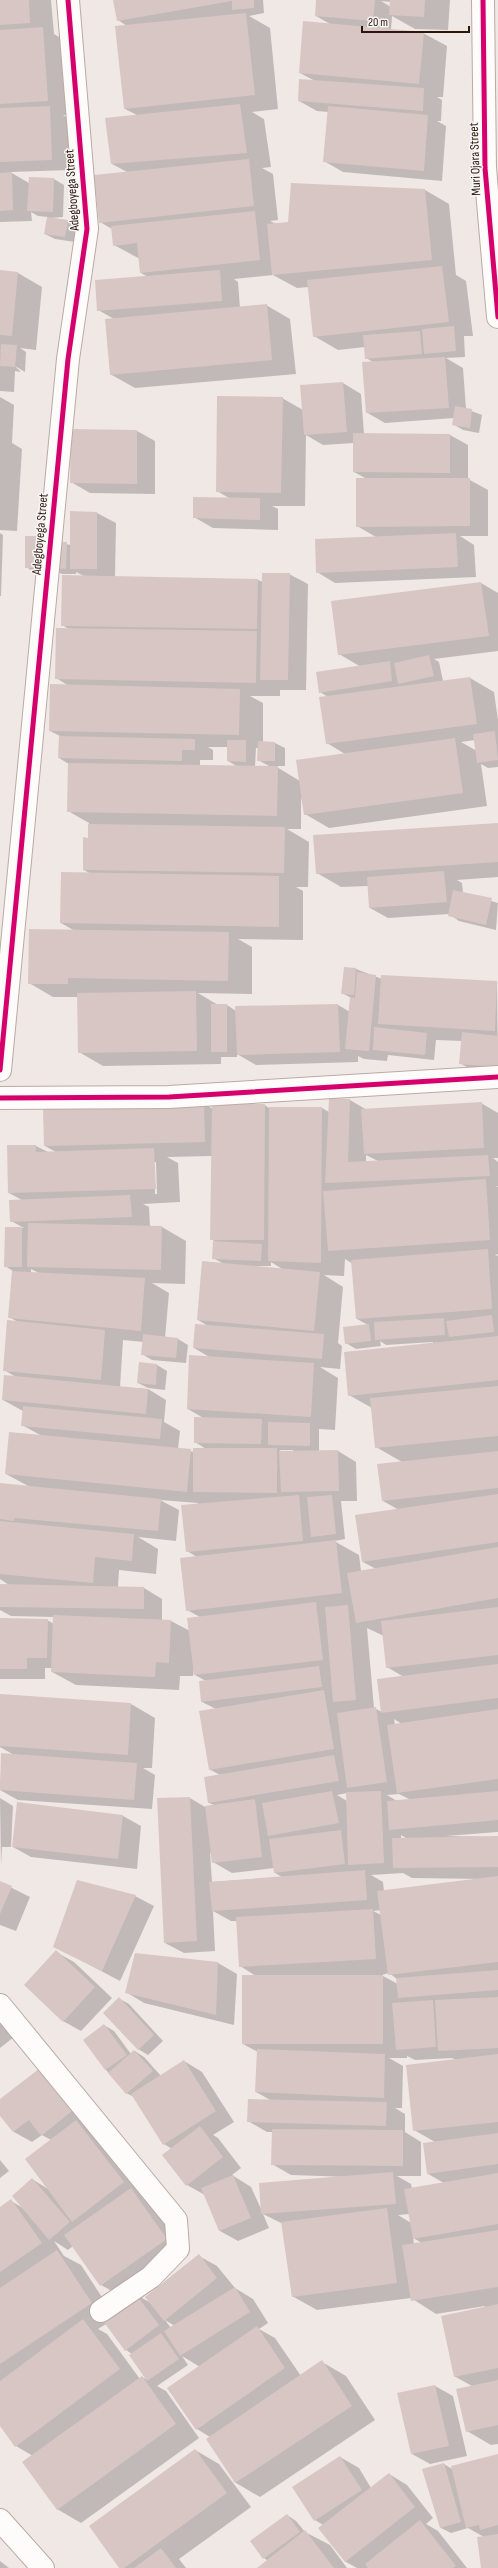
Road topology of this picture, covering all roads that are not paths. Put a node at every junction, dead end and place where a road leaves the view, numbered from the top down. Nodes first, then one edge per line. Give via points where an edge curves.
1 (68, 0) edge
2 (483, 0) edge
3 (498, 317) edge
4 (0, 1070) edge
5 (498, 1077) edge
6 (0, 1098) edge
7 (0, 2005) edge
8 (101, 2311) dead end
9 (0, 2520) edge
10 (44, 2568) edge

1 - 4 street, Adegboyega Street via 87,229 68,359
2 - 3 street, Muri Ojara Street via 485,168
5 - 6 street via 169,1097
7 - 8 street via 176,2220 178,2249 151,2277
9 - 10 street

